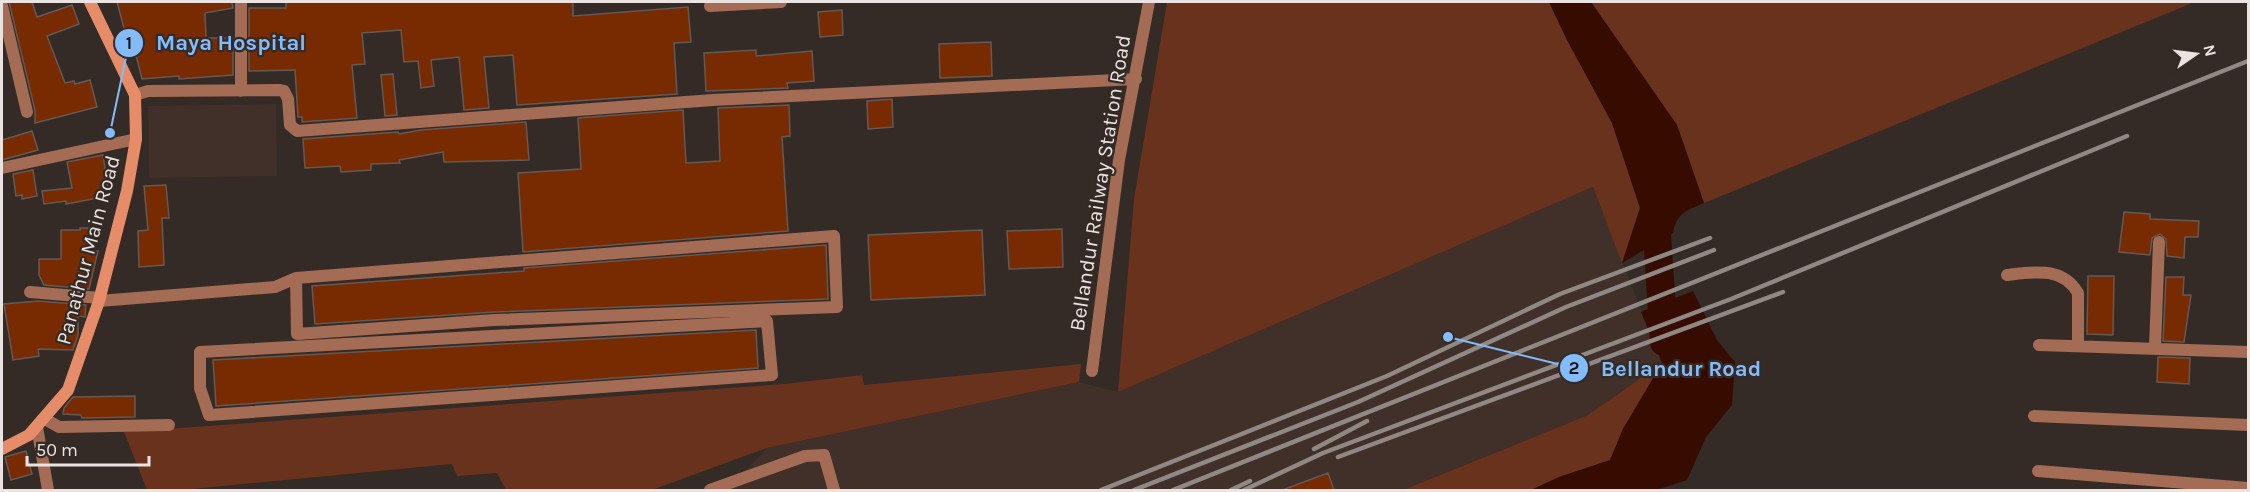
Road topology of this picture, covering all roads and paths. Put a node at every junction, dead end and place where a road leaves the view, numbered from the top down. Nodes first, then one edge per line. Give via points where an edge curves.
1 (90, 2) edge
2 (241, 2) edge
3 (781, 2) edge
4 (1149, 2) edge
5 (2, 6) edge
6 (710, 6) dead end
7 (1136, 79) junction
8 (241, 91) junction
9 (135, 95) junction
10 (27, 112) dead end
11 (136, 139) junction
12 (2, 168) edge
13 (2159, 242) dead end
14 (2007, 275) dead end
15 (296, 278) junction
16 (30, 292) dead end
17 (99, 300) junction
18 (2039, 345) dead end
19 (2078, 346) junction
20 (2155, 347) junction
21 (200, 352) joint
22 (2248, 352) edge
23 (1092, 370) dead end
24 (2034, 416) dead end
25 (41, 423) junction
26 (169, 425) dead end
27 (2248, 425) edge
28 (2, 449) edge
29 (2038, 471) dead end
30 (2248, 488) edge
31 (48, 490) edge
32 (710, 490) edge
33 (834, 490) edge

1 - 9 street, Panathur Main Road
2 - 8 street
3 - 6 street
4 - 7 street, Bellandur Railway Station Road
5 - 10 street
7 - 8 street via 713,100 297,131 290,125 284,91
7 - 23 street, Bellandur Railway Station Road via 1119,160
8 - 9 street via 148,90
9 - 11 street, Panathur Main Road
11 - 12 street
11 - 17 street, Panathur Main Road
13 - 20 street
14 - 19 street via 2056,273 2075,286
15 - 15 street via 834,236 837,307 494,320 297,334
15 - 17 street via 275,287
16 - 17 street
17 - 25 street, Panathur Main Road via 68,390
18 - 19 street
19 - 20 street
20 - 22 street
21 - 21 street via 767,321 772,375 209,415 200,388
24 - 27 street
25 - 26 street via 59,427
25 - 28 street, Panathur Main Road via 29,435
25 - 31 street
29 - 30 street
32 - 33 street via 805,456 824,455

